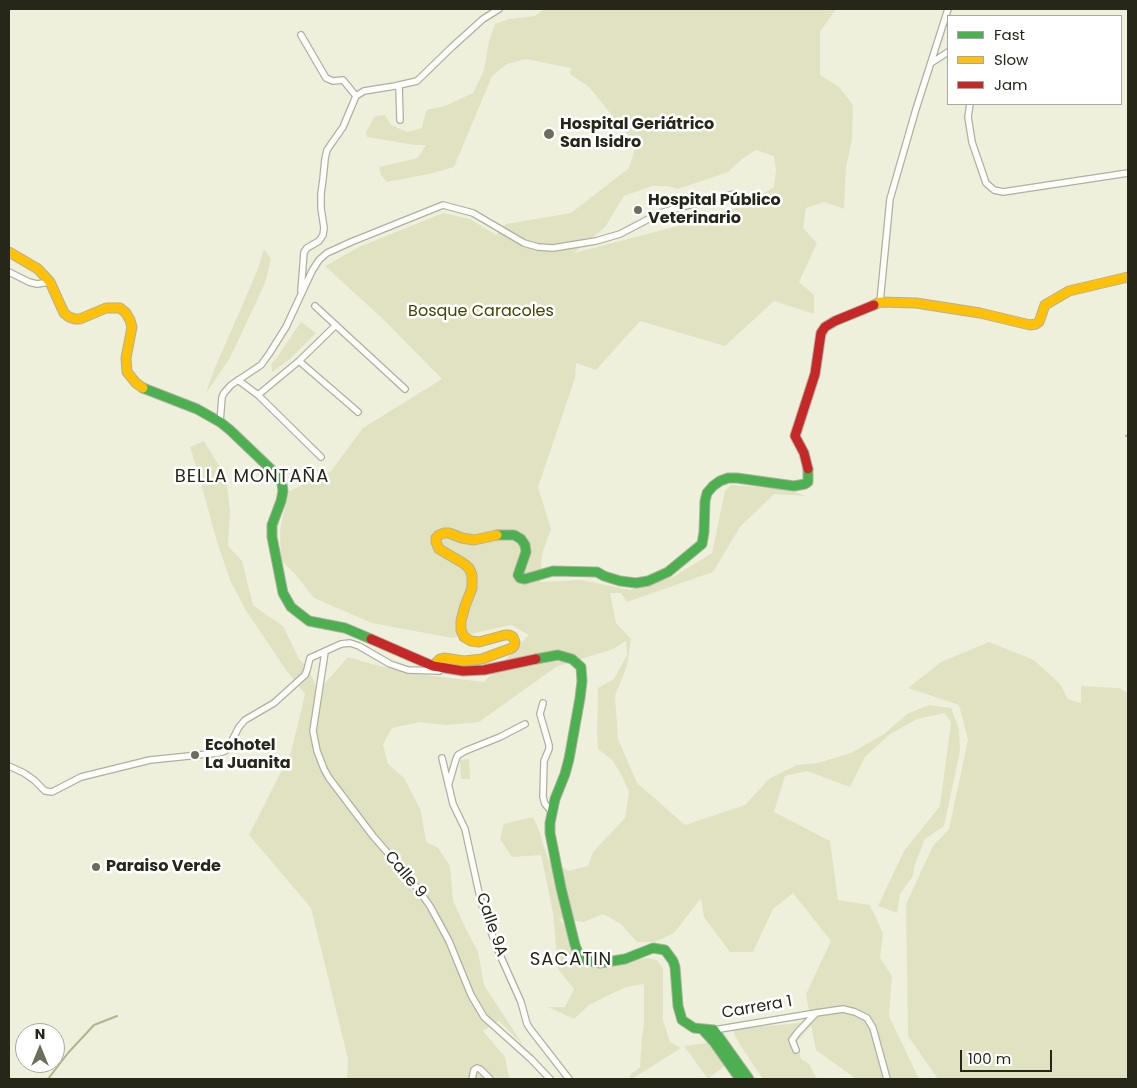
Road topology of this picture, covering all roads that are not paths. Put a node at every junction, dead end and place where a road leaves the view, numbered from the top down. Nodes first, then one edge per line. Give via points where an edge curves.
1 (499, 9) edge
2 (948, 9) edge
3 (301, 35) dead end
4 (947, 53) edge
5 (931, 63) junction
6 (400, 85) junction
7 (356, 96) junction
8 (970, 105) edge
9 (400, 120) dead end
10 (1128, 173) edge
11 (735, 194) dead end
12 (9, 252) edge
13 (9, 272) edge
14 (1128, 277) edge
15 (50, 282) junction
16 (301, 294) junction
17 (880, 302) junction
18 (314, 306) dead end
19 (336, 325) junction
20 (299, 361) junction
21 (238, 380) junction
22 (405, 389) dead end
23 (258, 395) junction
24 (358, 412) dead end
25 (220, 422) junction
26 (321, 457) dead end
27 (325, 652) junction
28 (433, 666) junction
29 (463, 671) junction
30 (543, 703) dead end
31 (525, 724) dead end
32 (442, 758) dead end
33 (9, 766) edge
34 (448, 785) junction
35 (552, 812) junction
36 (816, 1012) junction
37 (703, 1030) junction
38 (714, 1030) junction
39 (796, 1050) dead end
40 (472, 1079) edge
41 (490, 1079) edge
42 (550, 1079) edge
43 (569, 1079) edge
44 (740, 1079) edge
45 (749, 1079) edge
46 (887, 1079) edge

1 - 6 street via 483,19 417,81
2 - 5 street
3 - 7 street via 326,78 343,80
4 - 5 street
5 - 17 street via 890,199
6 - 7 street via 364,91
6 - 9 street
7 - 16 street via 343,126 327,150 321,194 323,235 304,252
8 - 10 street via 968,117 972,142 986,183 994,190 1003,192
11 - 16 street via 660,214 620,234 553,248 524,243 473,213 443,205 327,253 312,271
12 - 15 main road via 38,269
13 - 15 street via 29,282
14 - 17 main road via 1069,291 1045,306 1036,324 916,303
15 - 25 main road via 64,313 74,319 106,308 120,308 132,327 126,358 126,372 130,377 145,389 197,409
16 - 21 street via 286,327 261,365
17 - 28 main road via 825,327 821,333 815,374 795,436 804,453 808,482 794,486 736,478 720,481 707,493 702,544 668,572 636,583 596,572 553,571 525,579 518,575 526,552 525,545 514,535 474,540 449,533 439,535 436,546 463,563 472,575 472,588 462,621 464,637 479,642 509,635 515,642 512,648 482,659 444,658
18 - 19 street
19 - 20 street
19 - 22 street
20 - 23 street
20 - 24 street
21 - 23 street
21 - 25 street via 222,397
23 - 26 street
25 - 28 main road via 276,474 282,484 282,501 272,525 272,537 284,593 291,607 309,621 345,628
27 - 29 street via 350,643 408,670
27 - 33 street via 310,658 305,675 274,702 245,720 225,751 150,760 81,777 52,792 45,791 24,773
27 - 42 street, Calle 9 via 313,732 324,770 430,906 484,1017
28 - 29 main road
29 - 35 main road via 484,670 558,655 572,659 580,667 580,698 569,759
30 - 35 street via 540,714 549,745 544,762 543,797
31 - 34 street via 458,755
32 - 34 street, Calle 9A
34 - 43 street, Calle 9A via 465,829 485,916 527,1024
35 - 37 main road via 550,833 579,954 585,960 600,963 625,959 647,950 665,950 675,967 682,1020
36 - 38 street, Carrera 1
36 - 39 street via 792,1040
36 - 46 street, Carrera 1 via 843,1009 867,1018 873,1028
37 - 38 main road, Carrera 1
37 - 44 main road
38 - 45 main road
40 - 41 street via 477,1068

